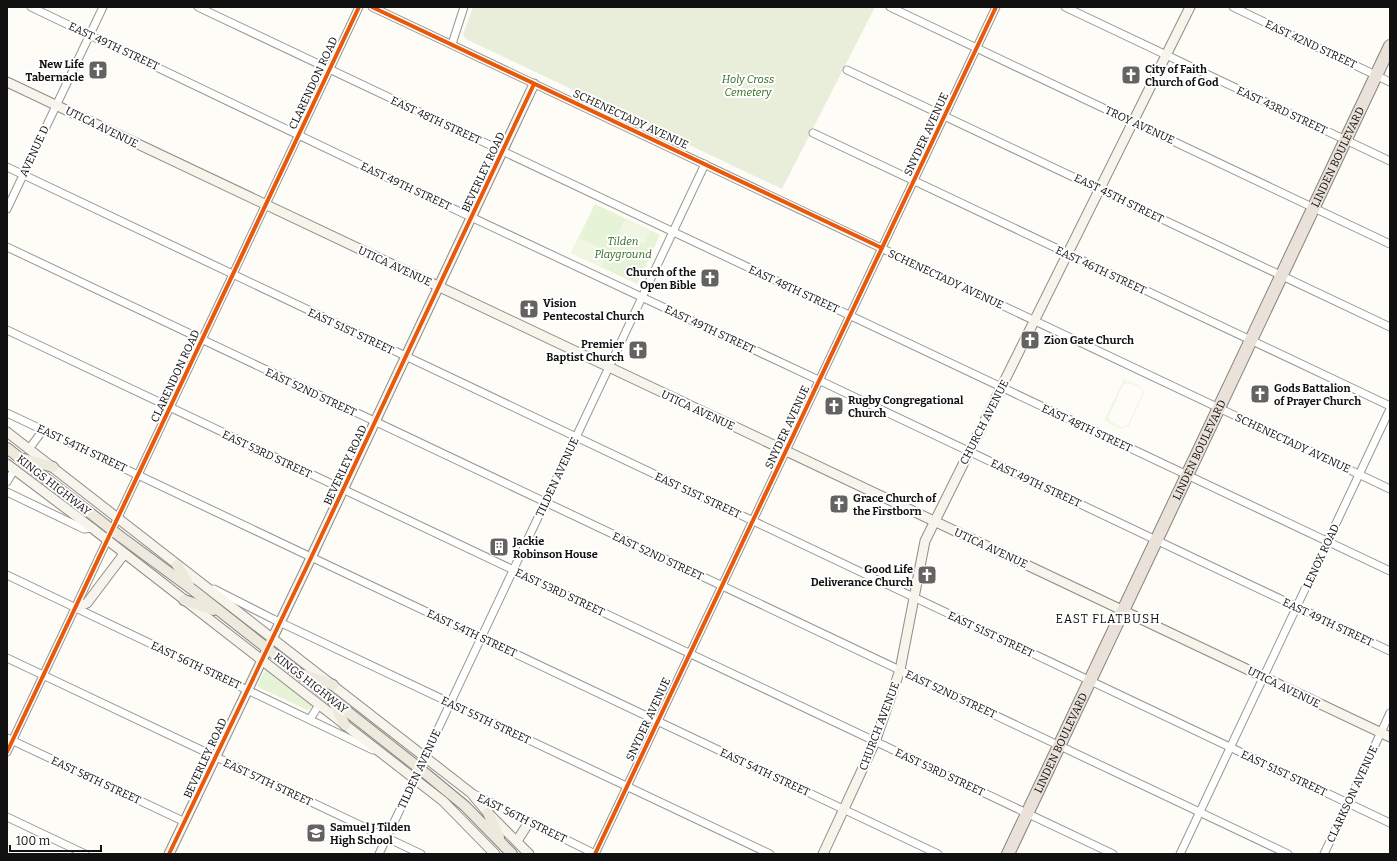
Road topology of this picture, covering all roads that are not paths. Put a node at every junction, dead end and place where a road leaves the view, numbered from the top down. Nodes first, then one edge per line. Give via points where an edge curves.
1 (30, 7) edge
2 (103, 7) edge
3 (198, 7) edge
4 (359, 7) edge
5 (372, 7) edge
6 (464, 7) edge
7 (890, 7) edge
8 (996, 7) edge
9 (1065, 7) edge
10 (1190, 7) edge
11 (1233, 7) edge
12 (90, 35) junction
13 (452, 44) junction
14 (1390, 46) edge
15 (977, 47) junction
16 (1166, 55) junction
17 (330, 70) junction
18 (847, 70) dead end
19 (1376, 75) junction
20 (7, 82) edge
21 (1390, 82) edge
22 (534, 84) junction
23 (56, 105) junction
24 (944, 115) junction
25 (1133, 122) junction
26 (812, 133) dead end
27 (299, 135) junction
28 (1346, 140) junction
29 (502, 151) junction
30 (1390, 161) edge
31 (705, 164) junction
32 (7, 168) edge
33 (23, 175) junction
34 (914, 180) junction
35 (1100, 189) junction
36 (266, 205) junction
37 (1314, 208) junction
38 (7, 209) edge
39 (472, 216) junction
40 (673, 232) junction
41 (1390, 244) edge
42 (7, 247) edge
43 (882, 248) junction
44 (1068, 254) junction
45 (232, 275) junction
46 (1282, 275) junction
47 (438, 286) junction
48 (642, 297) junction
49 (850, 316) junction
50 (1034, 320) junction
51 (1390, 327) edge
52 (7, 330) edge
53 (202, 340) junction
54 (1251, 340) junction
55 (406, 357) junction
56 (610, 368) junction
57 (819, 380) junction
58 (1002, 388) junction
59 (170, 408) junction
60 (1219, 408) junction
61 (1390, 408) edge
62 (7, 413) edge
63 (375, 422) junction
64 (43, 430) junction
65 (7, 432) edge
66 (576, 437) junction
67 (7, 448) edge
68 (29, 449) junction
69 (786, 451) junction
70 (969, 452) junction
71 (19, 457) junction
72 (11, 467) edge
73 (53, 467) junction
74 (1359, 474) junction
75 (139, 475) junction
76 (1187, 476) junction
77 (7, 482) edge
78 (1390, 489) edge
79 (343, 490) junction
80 (7, 492) edge
81 (545, 503) junction
82 (119, 519) junction
83 (753, 521) junction
84 (934, 521) junction
85 (92, 528) junction
86 (113, 531) junction
87 (108, 541) junction
88 (1156, 541) junction
89 (1328, 542) junction
90 (124, 554) junction
91 (311, 557) junction
92 (177, 565) junction
93 (513, 570) junction
94 (1390, 571) edge
95 (7, 576) edge
96 (203, 584) junction
97 (722, 586) junction
98 (192, 590) junction
99 (914, 597) junction
100 (184, 600) junction
101 (1297, 607) junction
102 (76, 608) junction
103 (1123, 610) junction
104 (220, 612) junction
105 (280, 622) junction
106 (272, 638) junction
107 (481, 638) junction
108 (267, 649) junction
109 (1390, 651) edge
110 (690, 654) junction
111 (7, 658) edge
112 (261, 660) junction
113 (900, 670) junction
114 (297, 672) junction
115 (44, 675) junction
116 (1264, 677) junction
117 (1089, 681) junction
118 (333, 685) junction
119 (248, 689) junction
120 (332, 700) junction
121 (450, 703) junction
122 (319, 704) junction
123 (1390, 713) edge
124 (310, 719) junction
125 (658, 721) junction
126 (345, 725) junction
127 (1381, 733) junction
128 (1390, 737) edge
129 (10, 739) edge
130 (875, 742) junction
131 (1059, 746) junction
132 (1231, 747) junction
133 (7, 752) edge
134 (385, 756) junction
135 (425, 756) junction
136 (216, 757) junction
137 (420, 768) junction
138 (414, 779) junction
139 (627, 786) junction
140 (471, 793) junction
141 (1348, 803) junction
142 (844, 810) junction
143 (1200, 812) junction
144 (488, 813) junction
145 (1027, 813) junction
146 (7, 817) edge
147 (185, 822) junction
148 (529, 822) junction
149 (1390, 823) edge
150 (387, 838) junction
151 (517, 841) junction
152 (501, 843) junction
153 (85, 854) edge
154 (170, 854) edge
155 (379, 854) edge
156 (421, 854) edge
157 (495, 854) edge
158 (512, 854) edge
159 (529, 854) edge
160 (595, 854) edge
161 (770, 854) edge
162 (823, 854) edge
163 (938, 854) edge
164 (1008, 854) edge
165 (1114, 854) edge
166 (1180, 854) edge
167 (1288, 854) edge
168 (1324, 854) edge

1 - 12 street, EAST 49TH STREET
2 - 12 street, AVENUE D
3 - 17 street, EAST 48TH STREET
4 - 17 street, CLARENDON ROAD
5 - 13 street, SCHENECTADY AVENUE
6 - 13 street
7 - 15 street, TROY AVENUE
8 - 15 street, SNYDER AVENUE
9 - 16 street, EAST 43RD STREET
10 - 16 main road, CHURCH AVENUE
11 - 19 street, EAST 42ND STREET
12 - 23 street, AVENUE D
12 - 27 street, EAST 49TH STREET
13 - 22 street, SCHENECTADY AVENUE
14 - 19 highway, LINDEN BOULEVARD
15 - 24 street, SNYDER AVENUE
15 - 25 street, TROY AVENUE
16 - 25 main road, CHURCH AVENUE
16 - 28 street, EAST 43RD STREET
17 - 27 street, CLARENDON ROAD
17 - 29 street, EAST 48TH STREET
18 - 24 street, EAST 45TH STREET
19 - 21 street, EAST 42ND STREET
19 - 28 highway, LINDEN BOULEVARD
20 - 23 main road, UTICA AVENUE
22 - 29 main road, BEVERLEY ROAD
22 - 31 street, SCHENECTADY AVENUE
23 - 33 street, AVENUE D
23 - 36 main road, UTICA AVENUE
24 - 34 street, SNYDER AVENUE
24 - 35 street, EAST 45TH STREET
25 - 35 main road, CHURCH AVENUE
25 - 37 street, TROY AVENUE
26 - 34 street, EAST 46TH STREET
27 - 36 street, CLARENDON ROAD
27 - 39 street, EAST 49TH STREET
28 - 30 street, EAST 43RD STREET
28 - 37 highway, LINDEN BOULEVARD
29 - 39 main road, BEVERLEY ROAD
29 - 40 street, EAST 48TH STREET
31 - 40 street, TILDEN AVENUE
31 - 43 street, SCHENECTADY AVENUE
32 - 33 street, EAST 51ST STREET
33 - 38 street, AVENUE D
33 - 45 street, EAST 51ST STREET
34 - 43 street, SNYDER AVENUE
34 - 44 street, EAST 46TH STREET
35 - 44 main road, CHURCH AVENUE
35 - 46 street, EAST 45TH STREET
36 - 45 street, CLARENDON ROAD
36 - 47 main road, UTICA AVENUE
37 - 41 street, TROY AVENUE
37 - 46 highway, LINDEN BOULEVARD
39 - 47 main road, BEVERLEY ROAD
39 - 48 street, EAST 49TH STREET
40 - 48 street, TILDEN AVENUE
40 - 49 street, EAST 48TH STREET
42 - 53 street, EAST 52ND STREET
43 - 49 street, SNYDER AVENUE
43 - 50 street, SCHENECTADY AVENUE
44 - 50 main road, CHURCH AVENUE
44 - 54 street, EAST 46TH STREET
45 - 53 street, CLARENDON ROAD
45 - 55 street, EAST 51ST STREET
46 - 51 street, EAST 45TH STREET
46 - 54 highway, LINDEN BOULEVARD
47 - 55 main road, BEVERLEY ROAD
47 - 56 main road, UTICA AVENUE
48 - 56 street, TILDEN AVENUE
48 - 57 street, EAST 49TH STREET
49 - 57 street, SNYDER AVENUE
49 - 58 street, EAST 48TH STREET
50 - 58 main road, CHURCH AVENUE
50 - 60 street, SCHENECTADY AVENUE
52 - 59 street, EAST 53RD STREET
53 - 59 street, CLARENDON ROAD
53 - 63 street, EAST 52ND STREET
54 - 60 highway, LINDEN BOULEVARD
54 - 61 street, EAST 46TH STREET
55 - 63 main road, BEVERLEY ROAD
55 - 66 street, EAST 51ST STREET
56 - 66 street, TILDEN AVENUE
56 - 69 main road, UTICA AVENUE
57 - 69 street, SNYDER AVENUE
57 - 70 street, EAST 49TH STREET
58 - 70 main road, CHURCH AVENUE
58 - 76 street, EAST 48TH STREET
59 - 75 street, CLARENDON ROAD
59 - 79 street, EAST 53RD STREET
60 - 74 street, SCHENECTADY AVENUE
60 - 76 highway, LINDEN BOULEVARD
61 - 74 street, LENOX ROAD
62 - 64 street, EAST 54TH STREET
63 - 79 main road, BEVERLEY ROAD
63 - 81 street, EAST 52ND STREET
64 - 68 street, KINGS HIGHWAY
64 - 75 street, EAST 54TH STREET
65 - 68 main road, KINGS HIGHWAY
66 - 81 street, TILDEN AVENUE
66 - 83 street, EAST 51ST STREET
67 - 71 main road, KINGS HIGHWAY
68 - 73 main road, KINGS HIGHWAY
69 - 83 street, SNYDER AVENUE
69 - 84 main road, UTICA AVENUE
70 - 84 main road, CHURCH AVENUE
70 - 88 street, EAST 49TH STREET
71 - 73 main road
71 - 86 main road, KINGS HIGHWAY
72 - 77 street, KINGS HIGHWAY
72 - 85 main road, KINGS HIGHWAY
73 - 82 main road, KINGS HIGHWAY
74 - 78 street, SCHENECTADY AVENUE
74 - 89 street, LENOX ROAD
75 - 82 street, CLARENDON ROAD
75 - 91 street, EAST 54TH STREET
76 - 88 highway, LINDEN BOULEVARD
76 - 89 street, EAST 48TH STREET
79 - 91 main road, BEVERLEY ROAD
79 - 93 street, EAST 53RD STREET
80 - 85 street via 84,529
81 - 93 street, TILDEN AVENUE
81 - 97 street, EAST 52ND STREET
82 - 86 street, CLARENDON ROAD
82 - 92 main road, KINGS HIGHWAY
83 - 97 street, SNYDER AVENUE
83 - 99 street, EAST 51ST STREET
84 - 99 main road, CHURCH AVENUE via 925,540
84 - 103 main road, UTICA AVENUE
85 - 87 main road, KINGS HIGHWAY
86 - 87 street, CLARENDON ROAD
86 - 98 main road, KINGS HIGHWAY
87 - 90 main road, KINGS HIGHWAY
87 - 102 street, CLARENDON ROAD
88 - 101 street, EAST 49TH STREET
88 - 103 highway, LINDEN BOULEVARD
89 - 94 street, EAST 48TH STREET
89 - 101 street, LENOX ROAD
90 - 100 main road, KINGS HIGHWAY
90 - 102 main road via 87,603
91 - 105 main road, BEVERLEY ROAD
91 - 107 street, EAST 54TH STREET
92 - 96 main road, KINGS HIGHWAY
92 - 98 main road
93 - 107 street, TILDEN AVENUE
93 - 110 street, EAST 53RD STREET
95 - 102 street, EAST 56TH STREET
96 - 105 street, EAST 55TH STREET
96 - 106 main road, KINGS HIGHWAY
97 - 110 street, SNYDER AVENUE
97 - 113 street, EAST 52ND STREET
98 - 104 main road, KINGS HIGHWAY
99 - 113 main road, CHURCH AVENUE
99 - 117 street, EAST 51ST STREET
100 - 104 main road
100 - 112 main road, KINGS HIGHWAY
101 - 109 street, EAST 49TH STREET
101 - 116 street, LENOX ROAD
102 - 115 street, CLARENDON ROAD
102 - 119 street, EAST 56TH STREET
103 - 116 main road, UTICA AVENUE
103 - 117 highway, LINDEN BOULEVARD
104 - 108 main road, KINGS HIGHWAY
105 - 106 main road, BEVERLEY ROAD
105 - 121 street, EAST 55TH STREET
106 - 108 main road, BEVERLEY ROAD
106 - 118 main road, KINGS HIGHWAY
107 - 121 street, TILDEN AVENUE
107 - 125 street, EAST 54TH STREET
108 - 112 main road, BEVERLEY ROAD
108 - 114 main road, KINGS HIGHWAY
110 - 125 street, SNYDER AVENUE
110 - 130 street, EAST 53RD STREET
111 - 115 street, EAST 57TH STREET
112 - 119 main road, BEVERLEY ROAD
112 - 122 main road, KINGS HIGHWAY
113 - 130 main road, CHURCH AVENUE
113 - 131 street, EAST 52ND STREET
114 - 118 main road
114 - 120 main road, KINGS HIGHWAY
115 - 129 street, CLARENDON ROAD
115 - 136 street, EAST 57TH STREET
116 - 127 main road, UTICA AVENUE
116 - 132 street, LENOX ROAD
117 - 131 highway, LINDEN BOULEVARD
117 - 132 street, EAST 51ST STREET
118 - 135 main road, KINGS HIGHWAY
119 - 124 street, EAST 56TH STREET
119 - 136 main road, BEVERLEY ROAD
120 - 126 main road
120 - 137 main road, KINGS HIGHWAY
121 - 135 street, TILDEN AVENUE
121 - 139 street, EAST 55TH STREET
122 - 124 street
122 - 126 main road, KINGS HIGHWAY
123 - 127 street, CLARKSON AVENUE
124 - 134 street, EAST 56TH STREET
125 - 139 street, SNYDER AVENUE
125 - 142 street, EAST 54TH STREET
126 - 134 main road, KINGS HIGHWAY
127 - 128 main road, UTICA AVENUE
127 - 141 street, CLARKSON AVENUE
129 - 133 street, CLARENDON ROAD
129 - 147 street, EAST 58TH STREET
130 - 142 main road, CHURCH AVENUE
130 - 145 street, EAST 53RD STREET
131 - 143 street, EAST 52ND STREET
131 - 145 highway, LINDEN BOULEVARD
132 - 141 street, EAST 51ST STREET
132 - 143 street, LENOX ROAD
134 - 138 main road, KINGS HIGHWAY
135 - 137 street, TILDEN AVENUE
135 - 140 main road, KINGS HIGHWAY
136 - 147 main road, BEVERLEY ROAD
136 - 150 street, EAST 57TH STREET
137 - 138 street, TILDEN AVENUE
137 - 152 main road, KINGS HIGHWAY via 465,806
138 - 150 street, TILDEN AVENUE
138 - 157 main road, KINGS HIGHWAY via 448,806
139 - 160 street, SNYDER AVENUE
139 - 161 street, EAST 55TH STREET
140 - 144 main road, KINGS HIGHWAY
140 - 148 street, EAST 56TH STREET
141 - 149 street, EAST 51ST STREET
141 - 168 street, CLARKSON AVENUE
142 - 162 main road, CHURCH AVENUE
142 - 163 street, EAST 54TH STREET
143 - 166 street, LENOX ROAD
143 - 167 street, EAST 52ND STREET
144 - 151 main road, KINGS HIGHWAY
144 - 152 main road
145 - 164 highway, LINDEN BOULEVARD
145 - 165 street, EAST 53RD STREET
146 - 153 street
147 - 154 main road, BEVERLEY ROAD
148 - 151 main road
148 - 160 street, EAST 56TH STREET
150 - 155 street, TILDEN AVENUE
150 - 156 street, EAST 57TH STREET
151 - 159 main road, KINGS HIGHWAY
152 - 158 main road, KINGS HIGHWAY

